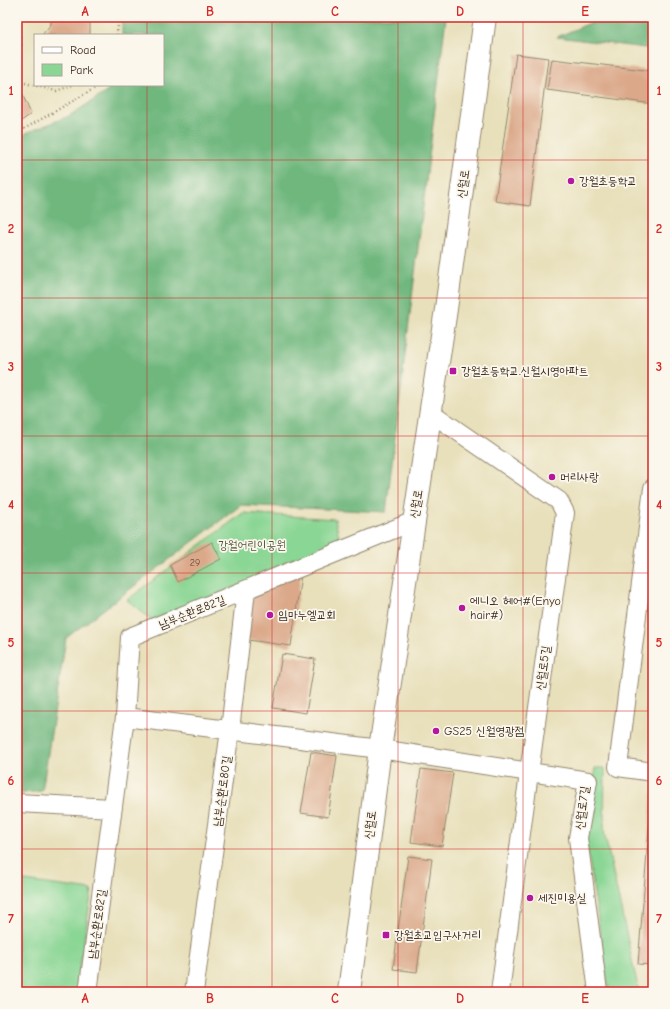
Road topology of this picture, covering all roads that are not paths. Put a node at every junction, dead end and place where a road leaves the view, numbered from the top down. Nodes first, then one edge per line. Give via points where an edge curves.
1 (485, 17) edge
2 (430, 412) junction
3 (653, 488) edge
4 (414, 521) junction
5 (246, 590) junction
6 (125, 717) junction
7 (230, 730) junction
8 (380, 749) junction
9 (653, 772) edge
10 (529, 773) junction
11 (17, 803) edge
12 (113, 808) junction
13 (88, 992) edge
14 (194, 992) edge
15 (348, 992) edge
16 (500, 992) edge
17 (598, 992) edge

1 - 2 main road, 신월로
2 - 4 main road, 신월로
2 - 10 street, 신월로5길 via 559,502 565,513
3 - 9 street via 618,767
4 - 5 street, 남부순환로82길
4 - 8 main road, 신월로
5 - 6 street, 남부순환로82길 via 130,637
5 - 7 street, 남부순환로80길
6 - 7 street, 신월로7길
6 - 12 street, 남부순환로82길
7 - 8 street, 신월로7길
7 - 14 street, 남부순환로80길
8 - 10 street, 신월로7길
8 - 15 main road, 신월로
10 - 16 street, 신월로5길
10 - 17 street, 신월로7길 via 588,781 578,838
11 - 12 street
12 - 13 street, 남부순환로82길

